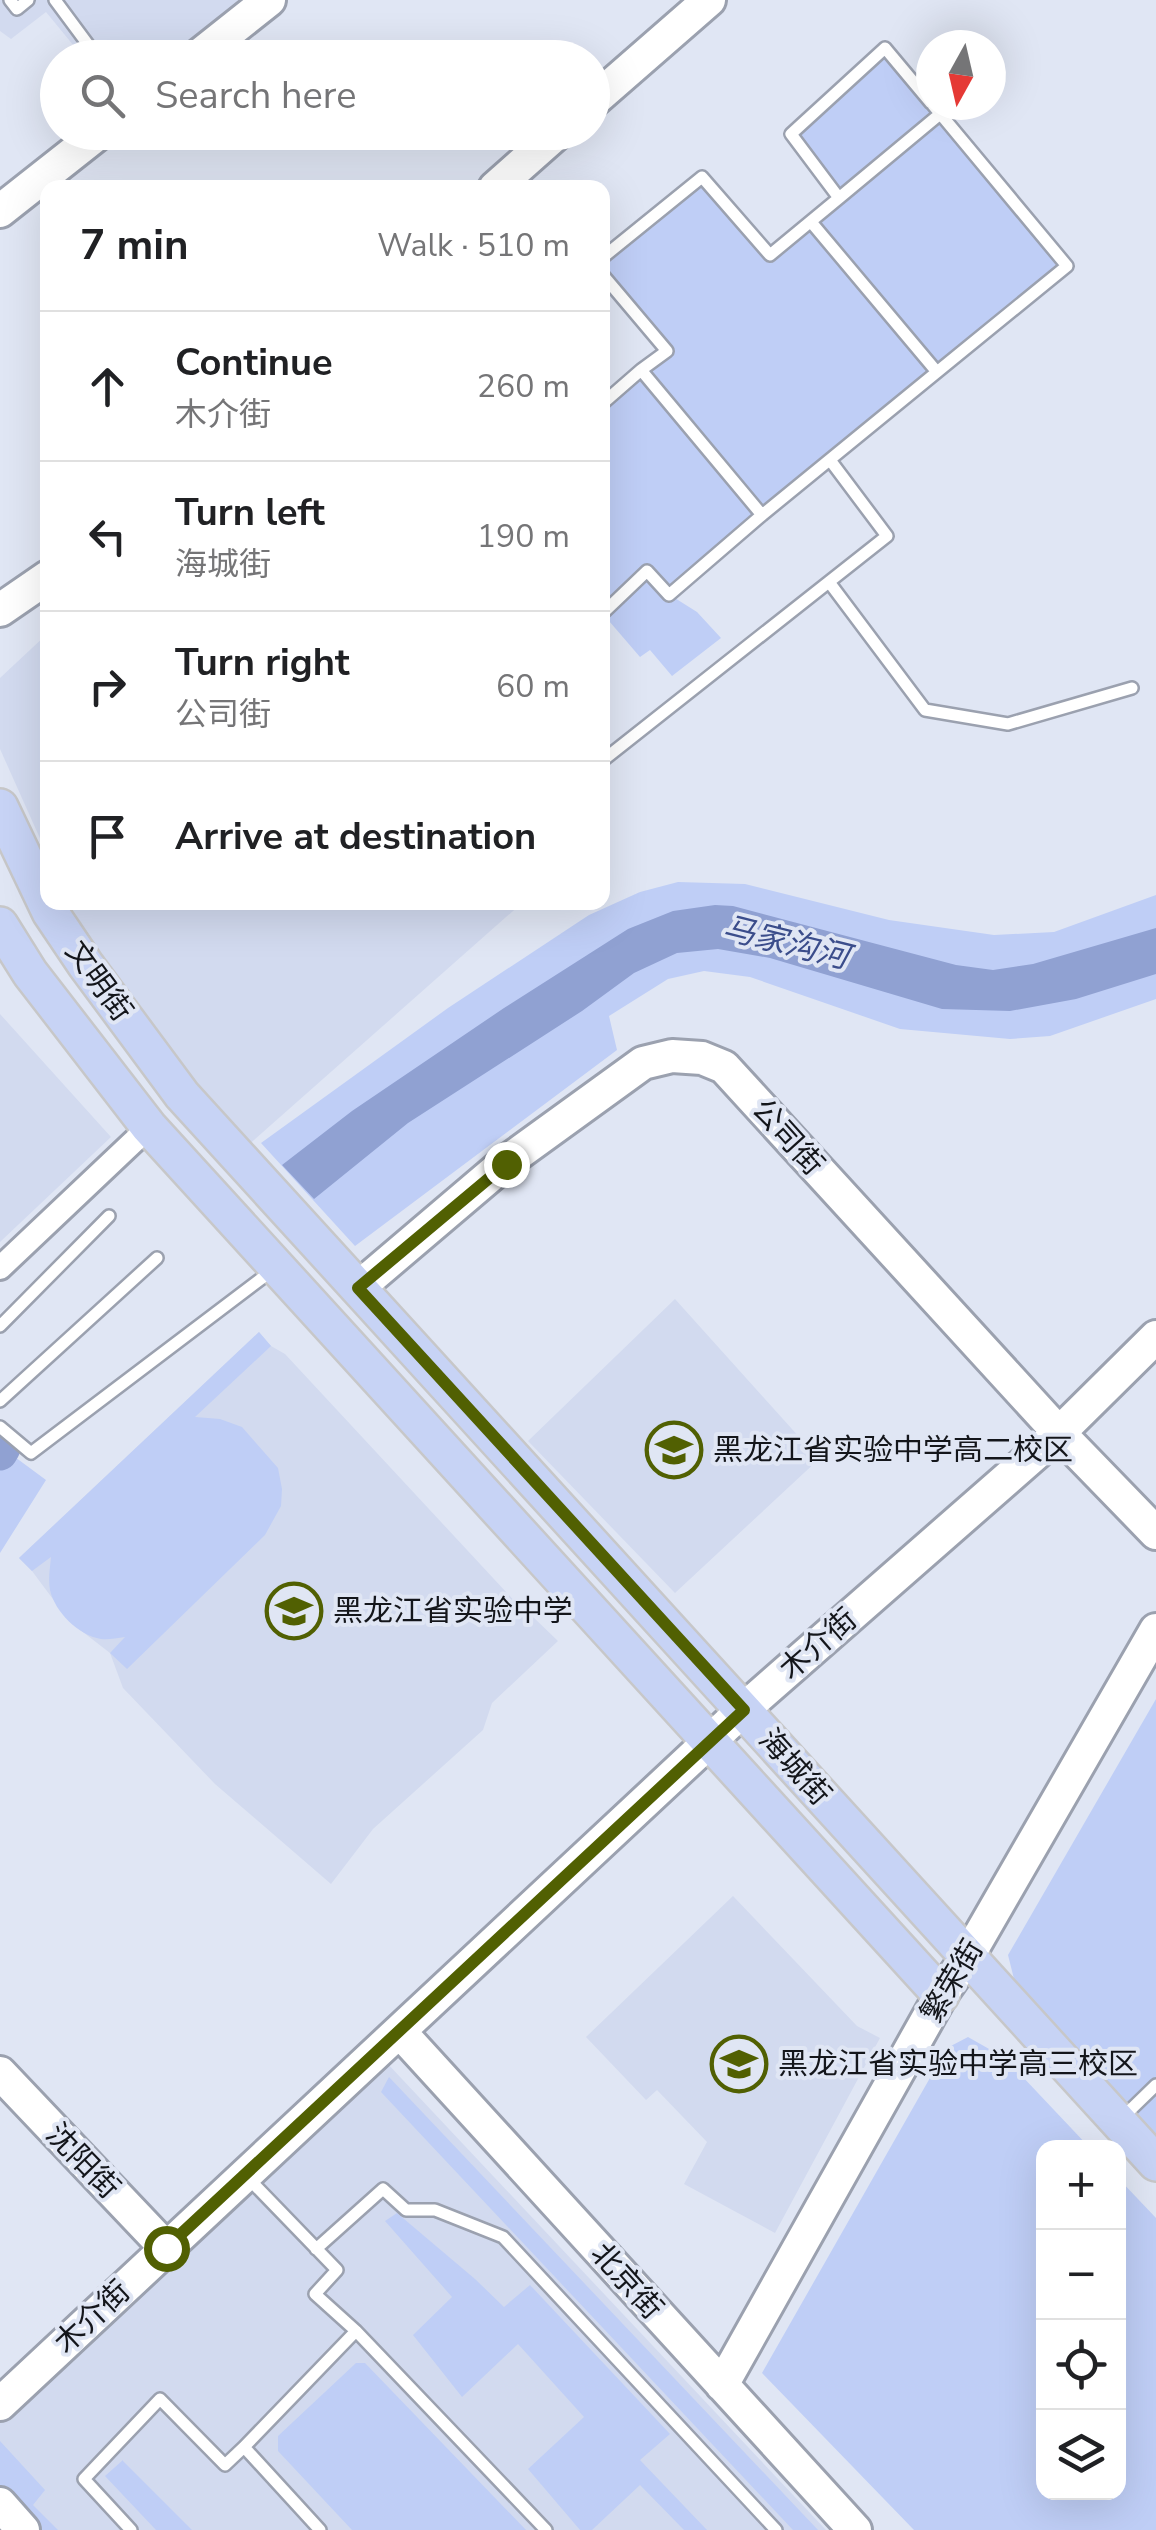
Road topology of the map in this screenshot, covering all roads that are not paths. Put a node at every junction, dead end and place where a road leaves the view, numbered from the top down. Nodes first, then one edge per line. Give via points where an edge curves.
1 (10, 0) edge
2 (28, 0) edge
3 (54, 0) edge
4 (269, 0) edge
5 (709, 0) edge
6 (84, 40) edge
7 (219, 40) edge
8 (916, 85) edge
9 (610, 86) edge
10 (921, 120) edge
11 (946, 120) edge
12 (77, 150) edge
13 (538, 150) edge
14 (504, 180) edge
15 (839, 198) junction
16 (0, 211) edge
17 (811, 222) junction
18 (610, 251) edge
19 (610, 283) edge
20 (641, 370) junction
21 (937, 372) junction
22 (610, 397) edge
23 (830, 460) junction
24 (762, 515) junction
25 (829, 582) junction
26 (40, 583) edge
27 (610, 606) edge
28 (0, 610) edge
29 (1132, 688) dead end
30 (610, 755) edge
31 (0, 807) edge
32 (40, 880) edge
33 (57, 910) edge
34 (0, 924) edge
35 (149, 1127) junction
36 (109, 1216) dead end
37 (312, 1238) joint
38 (157, 1258) dead end
39 (277, 1266) junction
40 (0, 1268) edge
41 (358, 1288) junction
42 (0, 1326) edge
43 (1156, 1337) edge
44 (0, 1401) edge
45 (0, 1427) edge
46 (1059, 1433) junction
47 (1156, 1534) edge
48 (1156, 1630) edge
49 (744, 1710) junction
50 (710, 1741) junction
51 (968, 1956) junction
52 (942, 1995) junction
53 (400, 2032) junction
54 (0, 2073) edge
55 (1156, 2085) edge
56 (1119, 2120) junction
57 (1156, 2163) edge
58 (245, 2175) junction
59 (166, 2248) junction
60 (316, 2249) junction
61 (356, 2331) junction
62 (722, 2385) junction
63 (0, 2404) edge
64 (244, 2447) junction
65 (0, 2504) edge
66 (23, 2530) edge
67 (131, 2530) edge
68 (320, 2530) edge
69 (546, 2530) edge
70 (776, 2530) edge
71 (855, 2530) edge

1 - 2 lane via 17,9
3 - 6 lane
4 - 7 street
5 - 9 street
8 - 15 lane via 885,48 791,134
10 - 15 lane
11 - 21 lane via 1067,266
12 - 16 street
13 - 14 street
15 - 17 lane
17 - 18 lane via 770,255 702,176
17 - 21 lane
19 - 20 lane via 667,351
20 - 22 lane
20 - 24 lane
21 - 23 lane
23 - 24 lane
23 - 25 lane via 888,536
24 - 27 lane via 668,595 647,571
25 - 29 lane via 925,710 1008,724
25 - 30 lane
26 - 28 street
31 - 32 main road, 文明街
33 - 37 main road, 文明街 via 84,964 182,1095
34 - 35 main road, 文明街
35 - 39 main road, 文明街
35 - 40 street
36 - 42 lane
37 - 41 main road, 海城街
38 - 44 lane
39 - 45 lane via 31,1452
39 - 50 main road, 海城街
41 - 46 street, 公司街 via 506,1164 643,1063 702,1058 724,1068
41 - 49 main road, 海城街
43 - 46 street, 木介街
46 - 47 street, 公司街
46 - 49 street, 木介街
48 - 51 street, 繁荣街
49 - 50 street, 木介街
49 - 51 main road, 海城街
50 - 52 main road, 海城街
50 - 53 street, 木介街
51 - 52 street, 繁荣街
51 - 56 main road, 海城街
52 - 62 street, 繁荣街
53 - 58 street, 木介街
53 - 62 street, 北京街
54 - 59 street, 沈阳街
55 - 56 lane
56 - 57 main road, 海城街
58 - 59 street, 木介街
58 - 60 lane
59 - 63 street, 木介街
60 - 61 lane via 337,2270 314,2294
60 - 70 lane via 384,2189 406,2210 435,2210 503,2237
61 - 64 lane
61 - 69 lane
62 - 71 street, 北京街
64 - 67 lane via 225,2465 160,2399 84,2479
64 - 68 lane
65 - 66 street

